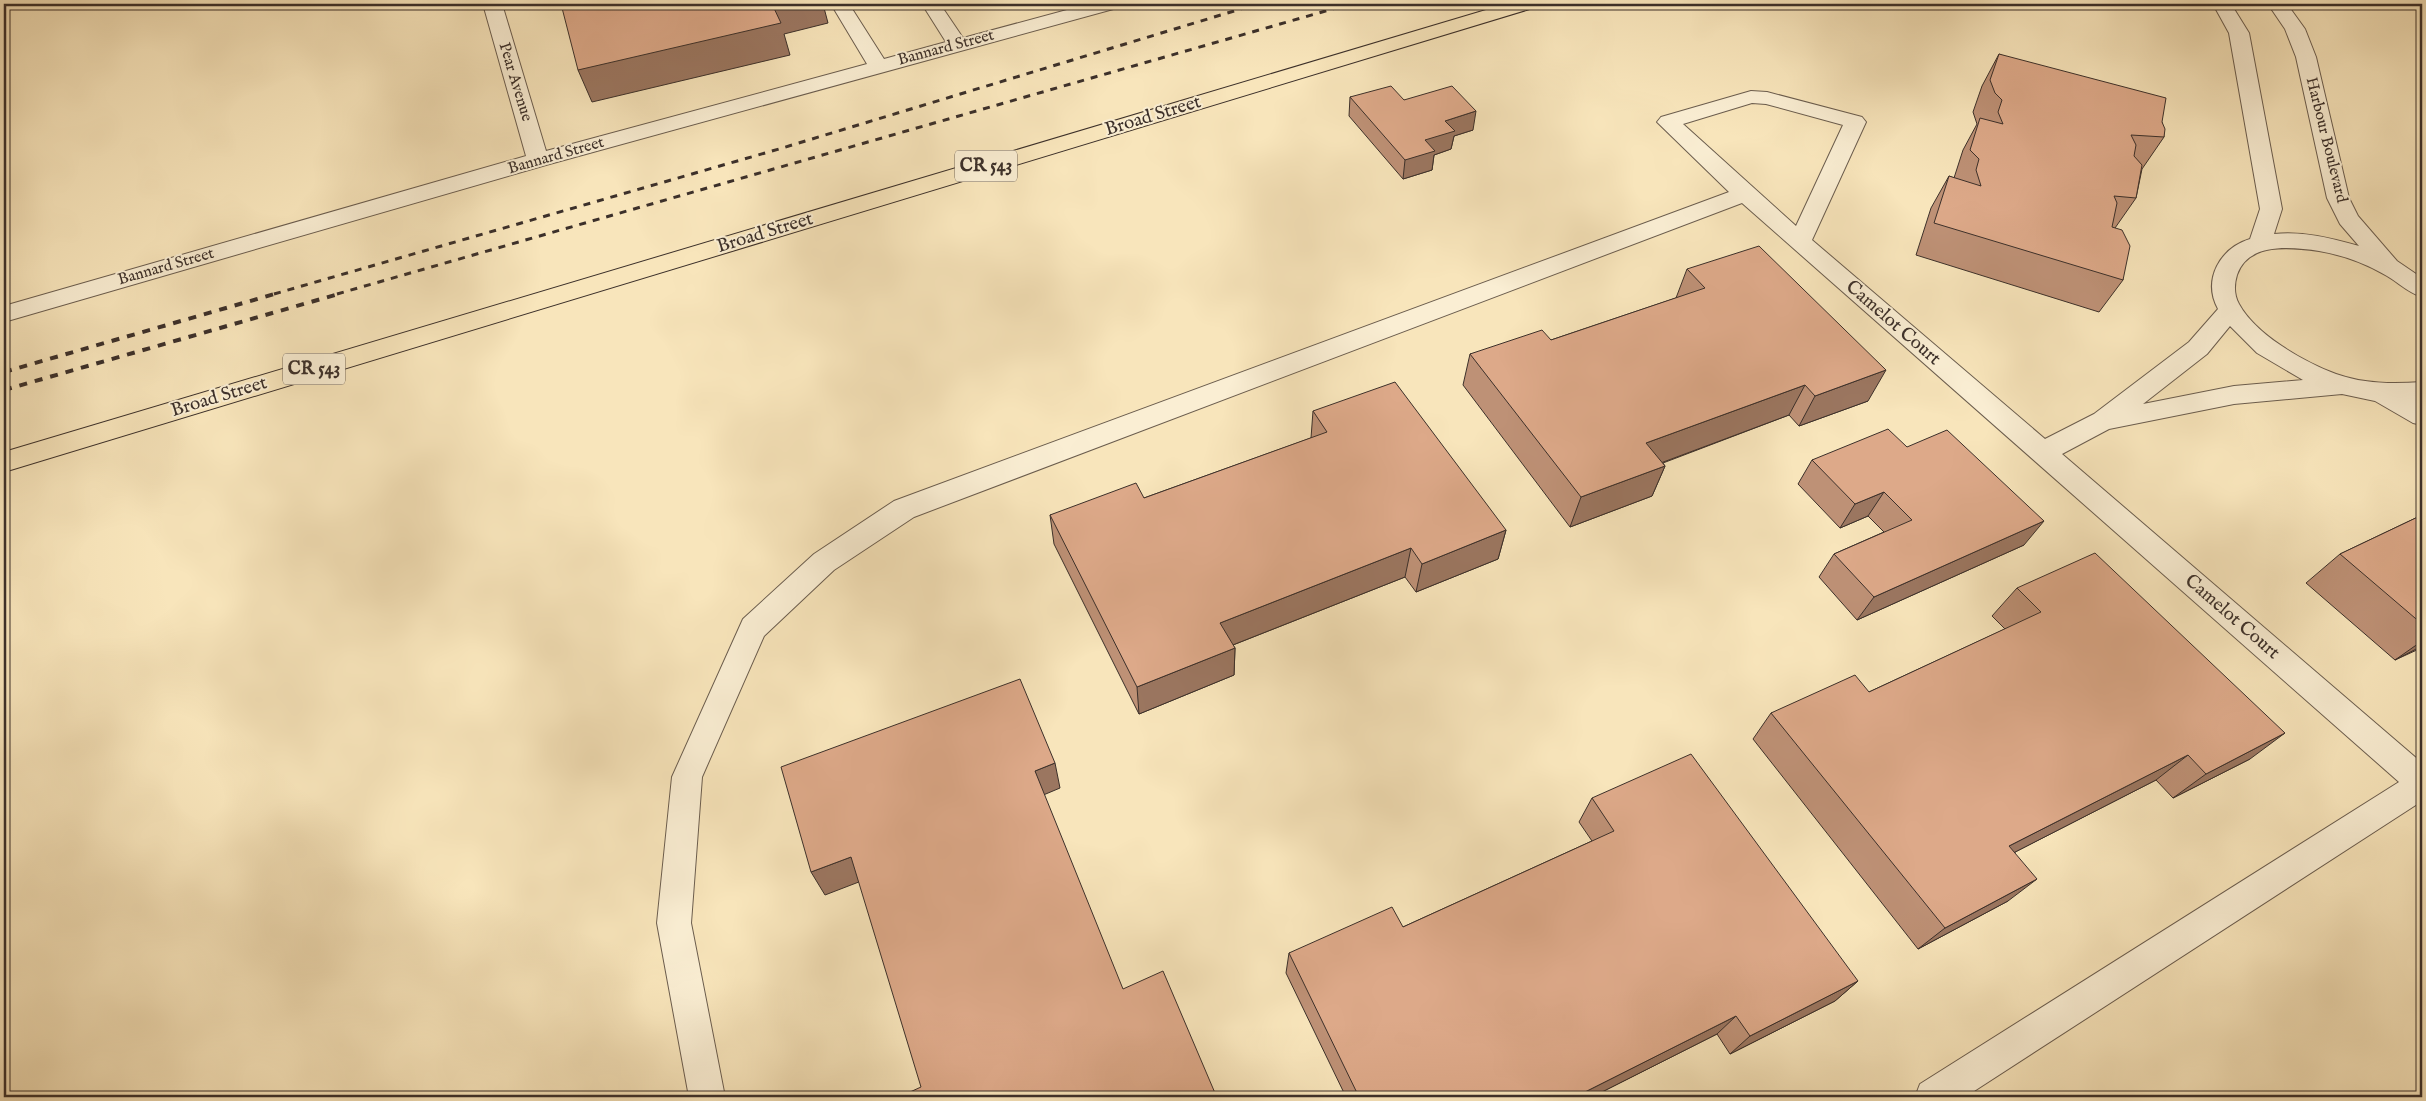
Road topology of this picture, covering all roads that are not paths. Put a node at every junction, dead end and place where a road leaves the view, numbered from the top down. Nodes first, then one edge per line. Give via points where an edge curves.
1 (514, 4) edge
2 (840, 4) edge
3 (931, 4) edge
4 (1110, 4) edge
5 (1526, 4) edge
6 (2222, 4) edge
7 (2278, 4) edge
8 (492, 6) edge
9 (1078, 8) edge
10 (958, 45) junction
11 (878, 67) junction
12 (538, 160) junction
13 (1745, 194) junction
14 (1800, 242) junction
15 (2259, 245) junction
16 (2390, 267) junction
17 (2422, 289) edge
18 (2230, 310) junction
19 (4, 314) edge
20 (2348, 387) junction
21 (2422, 391) edge
22 (2380, 393) junction
23 (2422, 416) edge
24 (2103, 421) junction
25 (2041, 453) junction
26 (4, 462) edge
27 (2422, 783) edge
28 (708, 1097) edge
29 (1932, 1097) edge

1 - 8 street
2 - 11 street
3 - 10 street
4 - 9 street, Bannard Street
5 - 26 main road, Broad Street / CR 543
6 - 15 street via 2239,34 2271,209
7 - 16 street, Harbour Boulevard via 2295,29 2306,58 2338,198 2348,219
8 - 12 street, Pear Avenue
9 - 10 street, Bannard Street
10 - 11 street, Bannard Street
11 - 12 street, Bannard Street
12 - 19 street, Bannard Street
13 - 14 street, Camelot Court
13 - 14 street, Camelot Court via 1668,122 1751,97 1767,98 1854,122
13 - 28 street via 904,509 824,562 753,628 687,777 674,923
14 - 25 street, Camelot Court
15 - 16 street, Harbour Boulevard via 2277,241 2308,242 2348,250
15 - 18 street, Harbour Boulevard via 2231,260 2222,289
16 - 17 street, Harbour Boulevard
18 - 20 street, Harbour Boulevard via 2269,350 2312,375
18 - 24 street via 2198,348
20 - 22 street, Harbour Boulevard
20 - 24 street via 2234,395
21 - 22 street, Harbour Boulevard
22 - 23 street, Harbour Boulevard
24 - 25 street
25 - 27 street, Camelot Court
27 - 29 street

